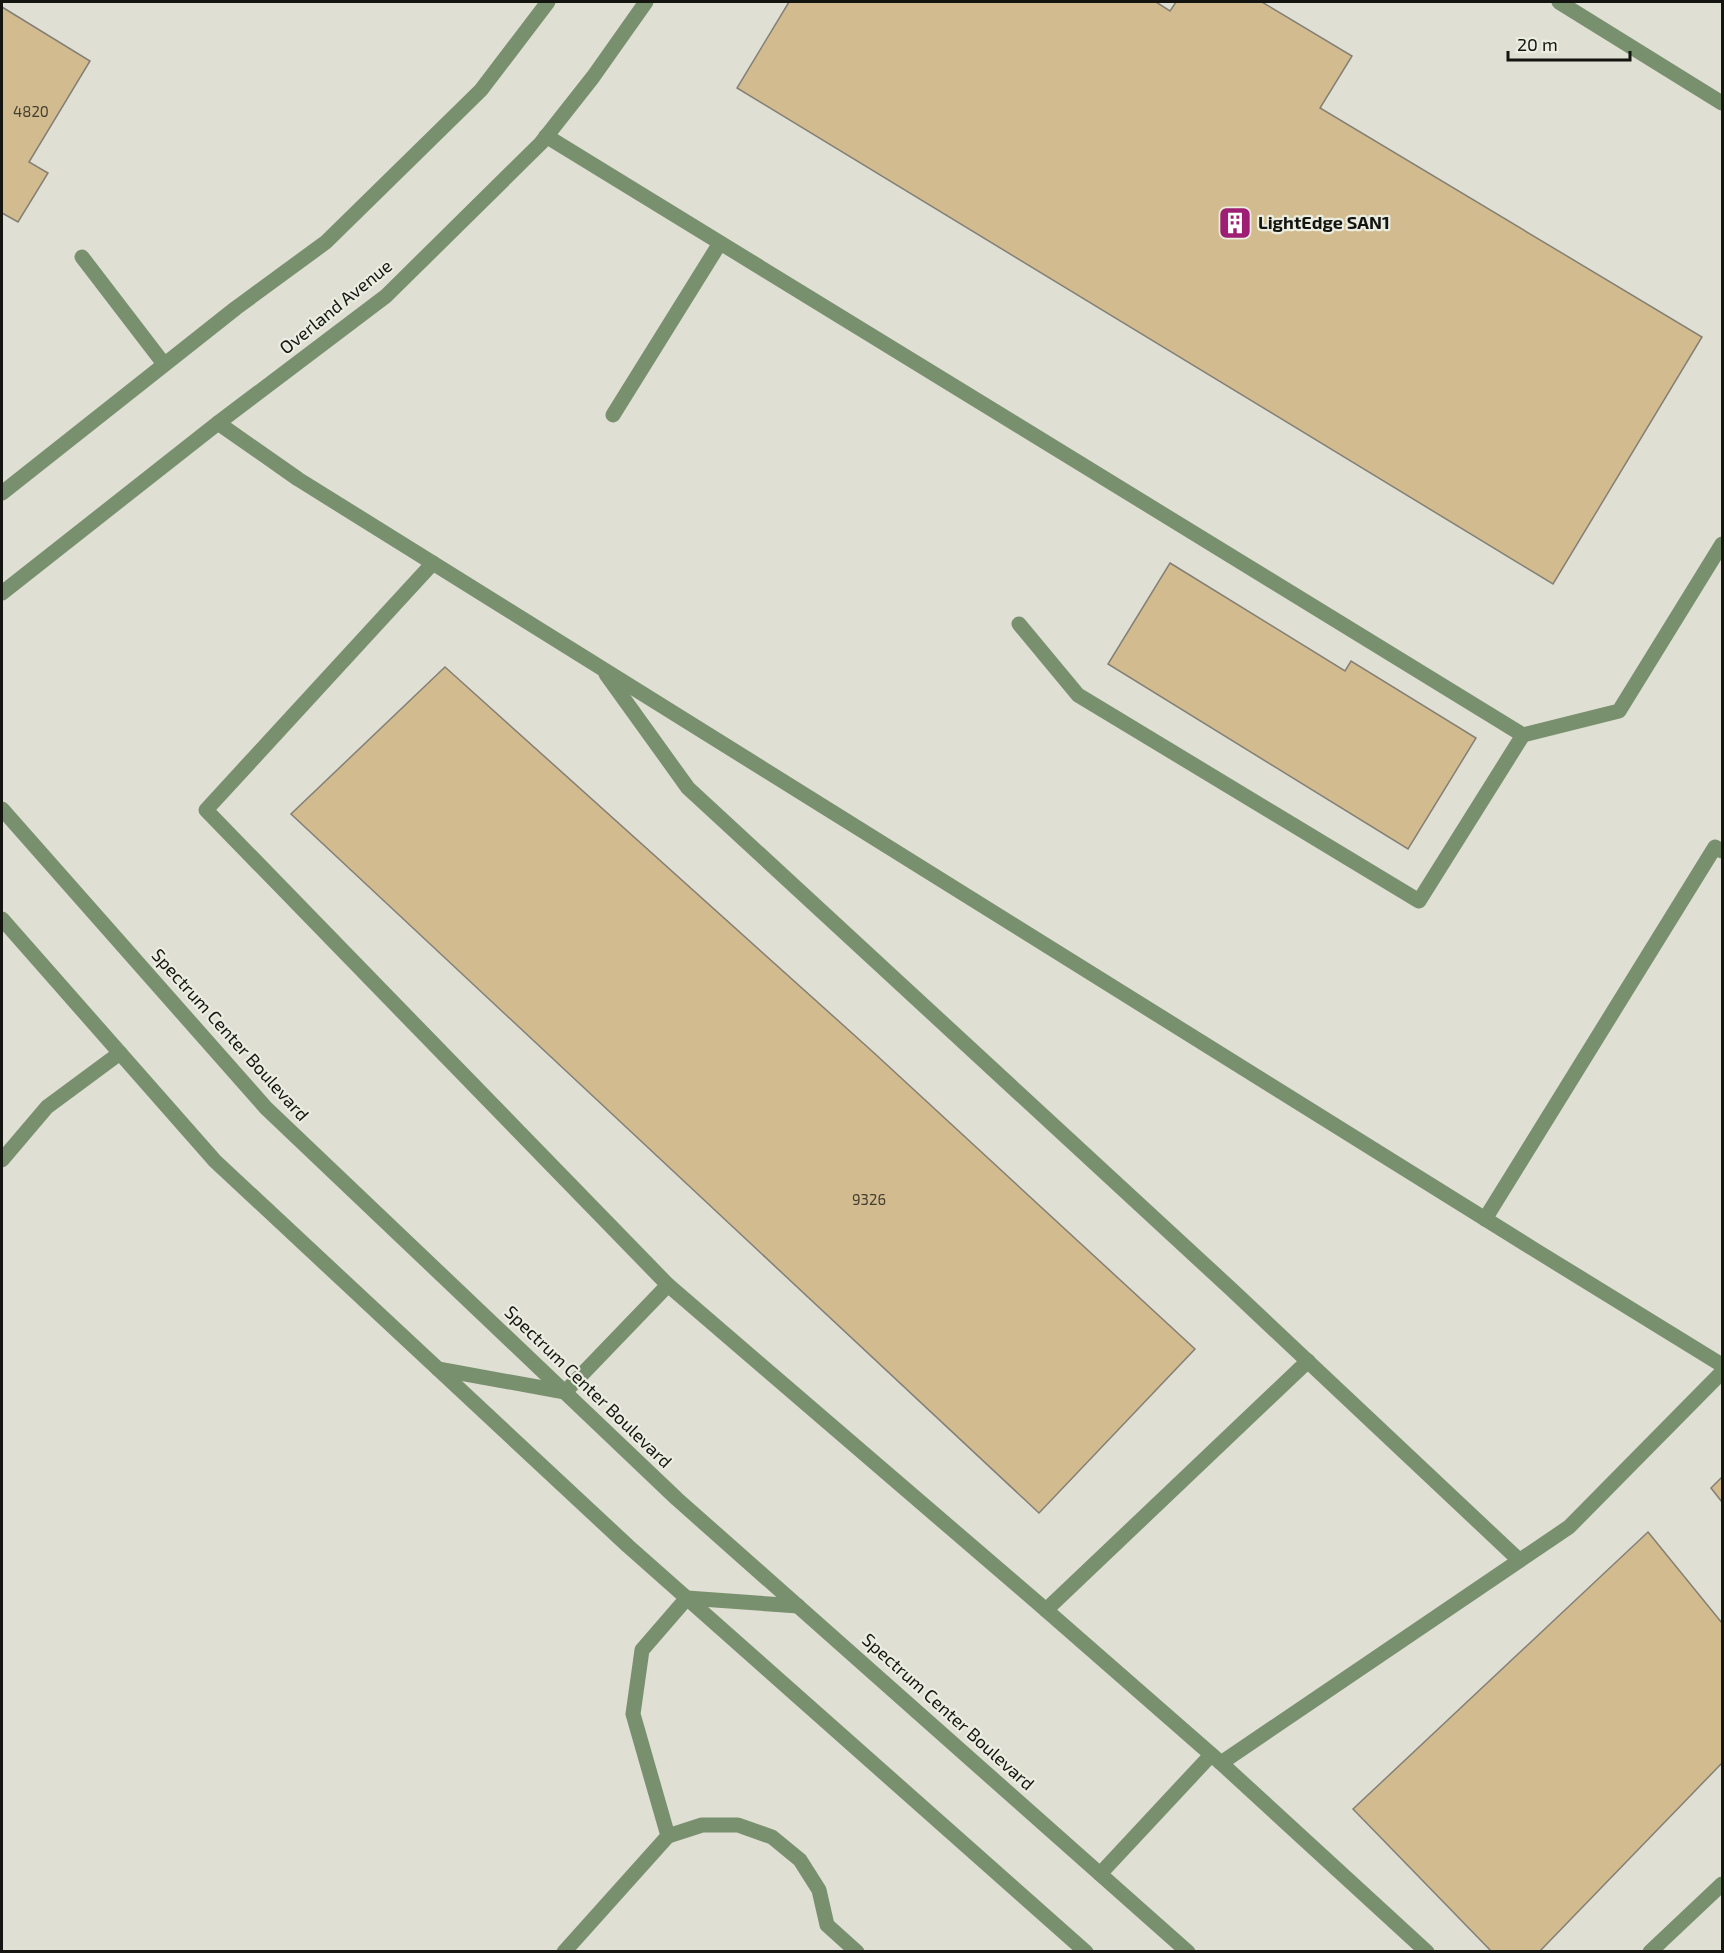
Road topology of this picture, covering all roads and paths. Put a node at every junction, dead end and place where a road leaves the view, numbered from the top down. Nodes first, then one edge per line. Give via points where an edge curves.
1 (548, 2) edge
2 (646, 2) edge
3 (1559, 2) edge
4 (1722, 103) edge
5 (546, 136) junction
6 (720, 243) junction
7 (82, 257) dead end
8 (164, 364) junction
9 (613, 414) dead end
10 (218, 423) junction
11 (2, 493) edge
12 (1722, 544) edge
13 (433, 563) junction
14 (2, 593) edge
15 (1019, 624) dead end
16 (602, 668) junction
17 (1523, 735) junction
18 (2, 809) edge
19 (1722, 851) edge
20 (2, 919) edge
21 (120, 1053) junction
22 (2, 1160) edge
23 (1485, 1220) junction
24 (668, 1285) junction
25 (1308, 1361) junction
26 (1722, 1365) edge
27 (438, 1369) junction
28 (1722, 1372) edge
29 (565, 1392) junction
30 (1519, 1560) junction
31 (687, 1598) junction
32 (798, 1606) junction
33 (1046, 1610) junction
34 (1216, 1759) junction
35 (668, 1836) junction
36 (1100, 1874) junction
37 (1722, 1884) edge
38 (564, 1952) edge
39 (857, 1952) edge
40 (1086, 1952) edge
41 (1188, 1952) edge
42 (1426, 1952) edge
43 (1650, 1952) edge

1 - 8 street via 481,90 326,242
2 - 5 street, Overland Avenue
3 - 4 street
5 - 6 street
5 - 10 street, Overland Avenue via 386,296
6 - 9 street
6 - 17 street
7 - 8 street
8 - 11 street
10 - 13 street via 298,479
10 - 14 street, Overland Avenue
12 - 17 street via 1619,711
13 - 16 street
13 - 24 street via 206,810
15 - 17 street via 1078,695 1419,901
16 - 23 street
16 - 25 street via 688,788
18 - 29 street, Spectrum Center Boulevard via 266,1108
19 - 23 street via 1715,847
20 - 21 street
21 - 22 street via 46,1107
21 - 27 street via 214,1161
23 - 26 street
24 - 29 street
24 - 33 street
25 - 30 street
25 - 33 street
27 - 29 street
27 - 31 street
28 - 30 street via 1569,1527
29 - 32 street, Spectrum Center Boulevard via 677,1499
30 - 34 street
31 - 32 street
31 - 35 street via 642,1650 633,1714
31 - 40 street
32 - 36 street, Spectrum Center Boulevard
33 - 34 street
34 - 36 street
34 - 42 street
35 - 38 street
35 - 39 street via 702,1825 738,1825 772,1837 800,1860 819,1890 827,1925
36 - 41 street, Spectrum Center Boulevard
37 - 43 street

